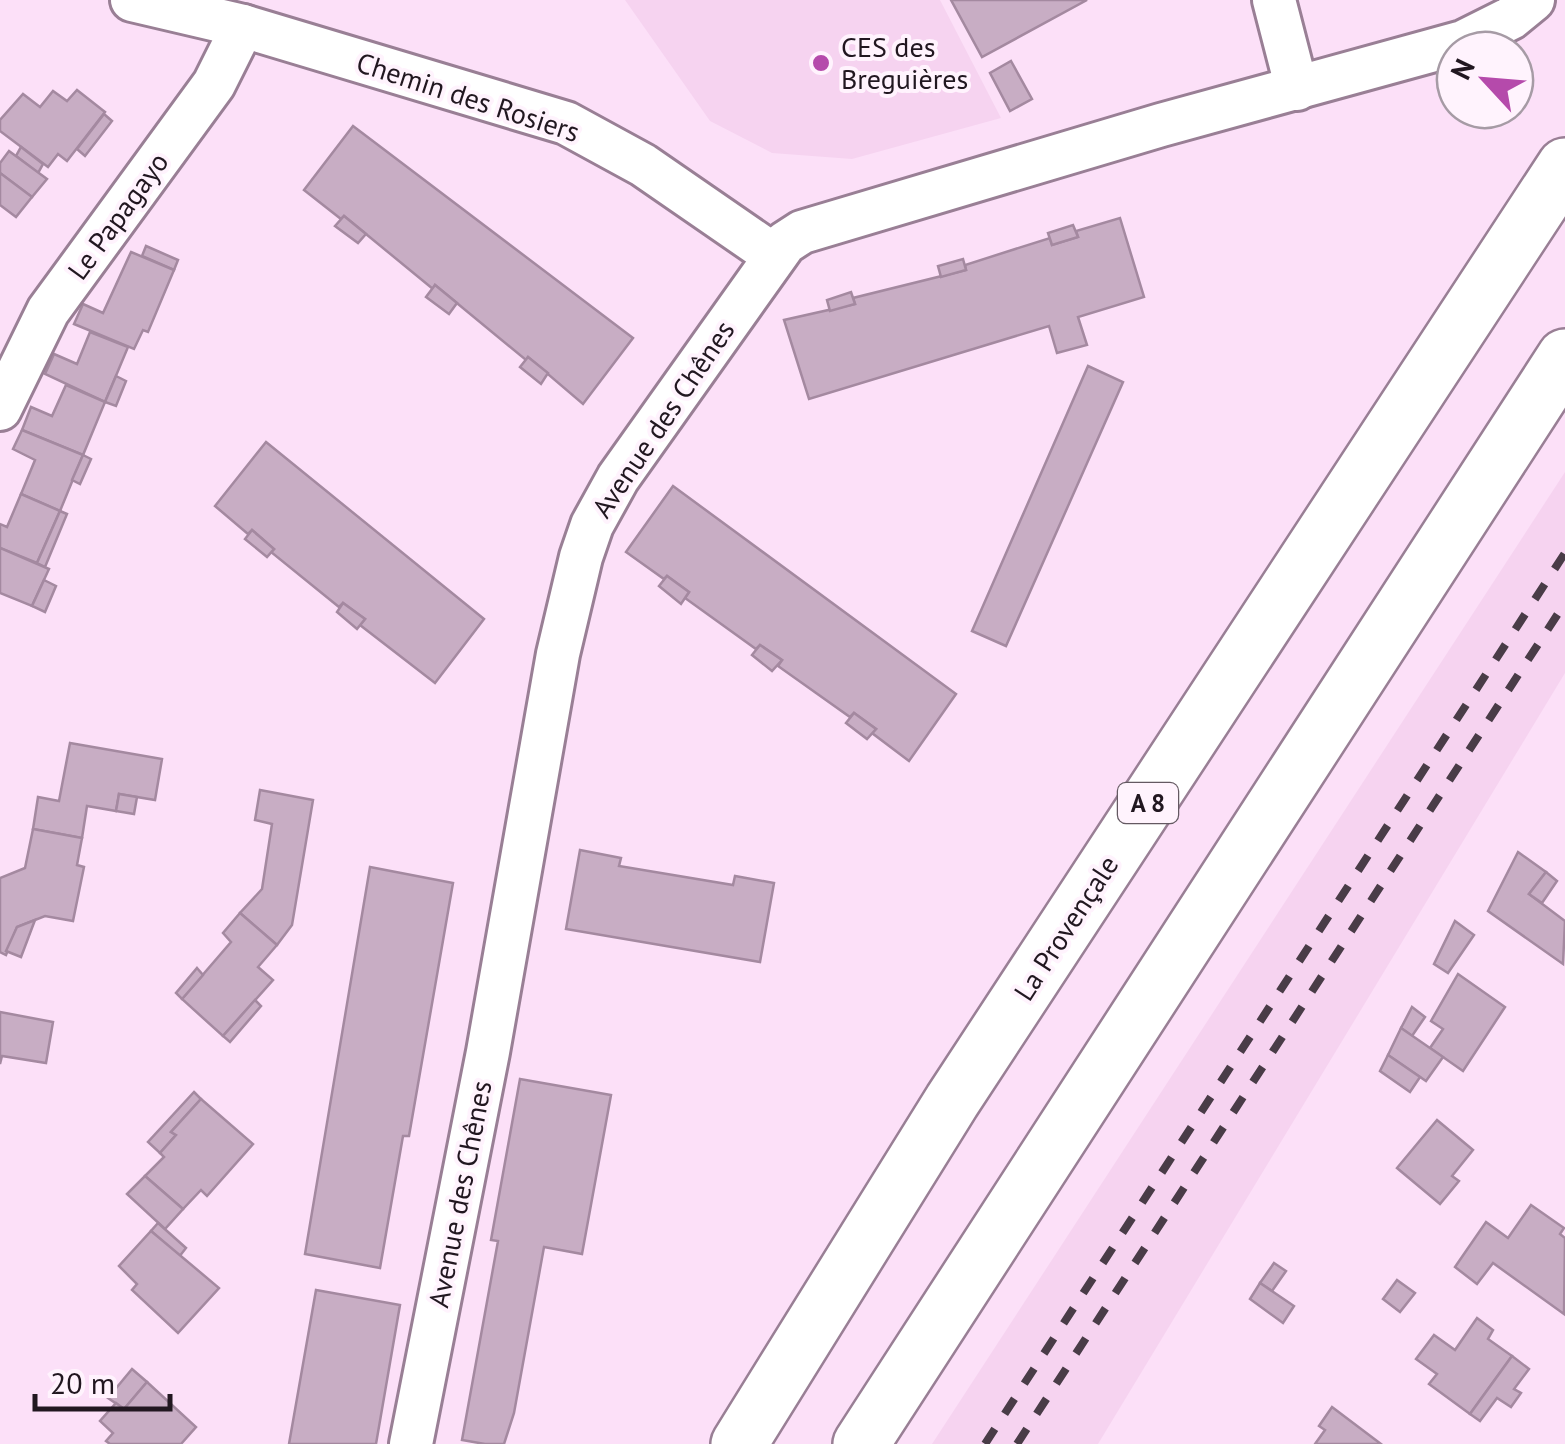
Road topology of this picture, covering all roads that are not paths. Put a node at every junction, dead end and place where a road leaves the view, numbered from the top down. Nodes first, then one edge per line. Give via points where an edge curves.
1 (132, 0) edge
2 (1274, 0) edge
3 (1534, 0) edge
4 (243, 26) junction
5 (1297, 89) junction
6 (1565, 166) edge
7 (775, 256) junction
8 (1565, 357) edge
9 (0, 409) edge
10 (411, 1444) edge
11 (739, 1444) edge
12 (861, 1444) edge

1 - 4 street, Chemin des Rosiers
2 - 5 street
3 - 5 street, Avenue des Chênes via 1463,42
4 - 7 street, Chemin des Rosiers via 566,123 643,165
4 - 9 street, Le Papagayo via 214,84 48,310
5 - 7 street, Avenue des Chênes via 802,232
6 - 11 highway, La Provençale / A 8 via 952,1101
7 - 10 street, Avenue des Chênes via 618,478 581,557
8 - 12 highway

